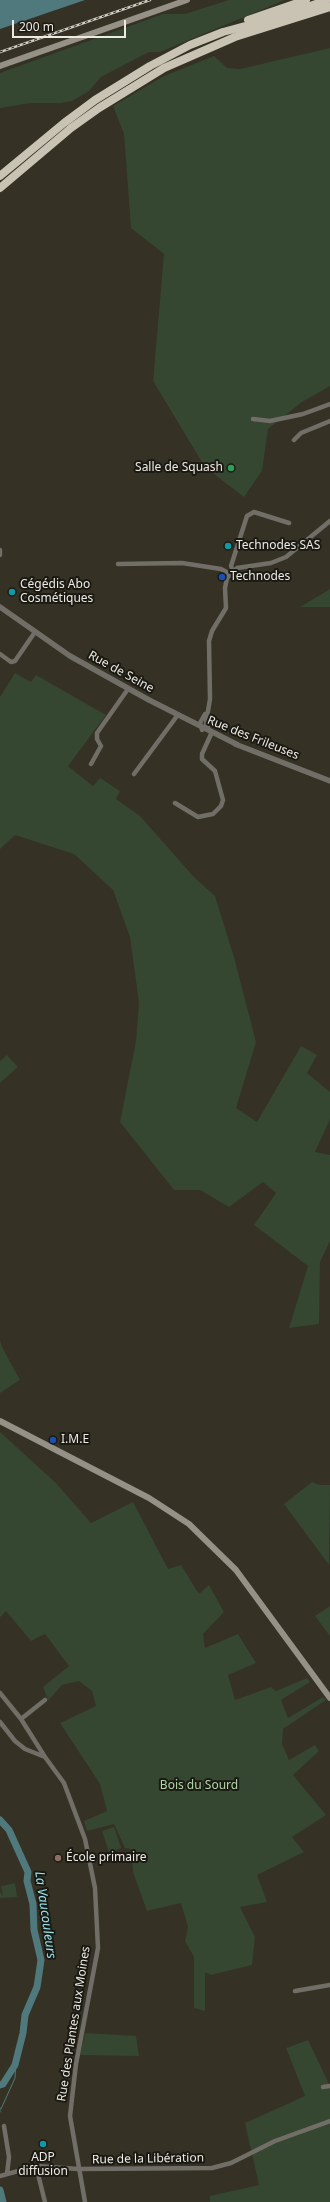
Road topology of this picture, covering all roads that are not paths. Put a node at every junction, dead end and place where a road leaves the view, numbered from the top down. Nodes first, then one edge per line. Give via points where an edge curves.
1 (188, 0) edge
2 (306, 0) edge
3 (327, 0) edge
4 (330, 7) edge
5 (223, 32) junction
6 (57, 46) junction
7 (0, 66) edge
8 (0, 70) edge
9 (0, 176) edge
10 (0, 188) edge
11 (330, 404) edge
12 (252, 418) dead end
13 (330, 421) edge
14 (294, 440) dead end
15 (330, 521) edge
16 (289, 523) dead end
17 (0, 550) edge
18 (0, 555) edge
19 (118, 564) dead end
20 (231, 572) junction
21 (0, 608) edge
22 (35, 632) junction
23 (0, 654) edge
24 (128, 689) junction
25 (149, 700) junction
26 (177, 716) junction
27 (185, 717) junction
28 (205, 718) junction
29 (200, 727) junction
30 (211, 732) junction
31 (91, 764) dead end
32 (134, 774) dead end
33 (330, 781) edge
34 (175, 803) dead end
35 (0, 1418) edge
36 (0, 1421) edge
37 (105, 1474) junction
38 (0, 1693) edge
39 (330, 1698) edge
40 (45, 1700) dead end
41 (22, 1719) junction
42 (0, 1722) edge
43 (45, 1757) junction
44 (330, 1985) edge
45 (295, 1990) dead end
46 (330, 2086) edge
47 (323, 2087) dead end
48 (330, 2121) edge
49 (4, 2126) dead end
50 (36, 2166) junction
51 (78, 2169) junction
52 (7, 2174) junction
53 (0, 2176) edge
54 (45, 2202) edge
55 (85, 2202) edge

1 - 6 main road
2 - 5 highway via 238,24
3 - 5 highway via 282,16
4 - 10 highway via 235,37 164,68 71,128
5 - 9 highway via 190,45 123,81 64,123
6 - 7 main road
6 - 8 main road
11 - 12 street via 303,414 270,421
13 - 14 street via 301,433
15 - 20 street via 286,557
16 - 20 street via 254,512 247,516
17 - 18 street
19 - 20 street via 182,563
20 - 28 street via 226,584 226,608 209,641 210,699
21 - 22 street, Rue de Seine
22 - 23 street via 15,661 11,662
22 - 24 street, Rue de Seine via 70,656
24 - 25 street, Rue de Seine
24 - 31 street via 97,733 101,746
25 - 26 street, Rue des Frileuses
25 - 27 street, Rue de Seine
26 - 29 street, Rue des Frileuses
26 - 32 street
27 - 28 street via 196,720
27 - 29 street, Rue de Seine
28 - 29 street
28 - 30 street
29 - 30 street, Rue des Frileuses
30 - 33 street, Rue des Frileuses
30 - 34 street via 202,759 215,771 223,800 221,806 213,814 198,817
35 - 37 main road
36 - 37 main road
37 - 39 main road via 170,1511 215,1548 244,1580
38 - 41 street, Rue des Plantes aux Moines
40 - 41 street
41 - 43 street, Rue des Plantes aux Moines
42 - 43 street via 25,1749
43 - 51 street, Rue des Plantes aux Moines via 56,1769 69,1792 85,1839 95,1888 98,1948 71,2098 71,2123
44 - 45 street
46 - 47 street
48 - 51 street, Rue de la Libération via 275,2141 231,2163 212,2168
49 - 52 street
50 - 51 street, Rue de la Libération
50 - 52 street, Rue de la Libération
50 - 54 street
51 - 55 street, Rue des Plantes aux Moines
52 - 53 street, Rue de la Libération

